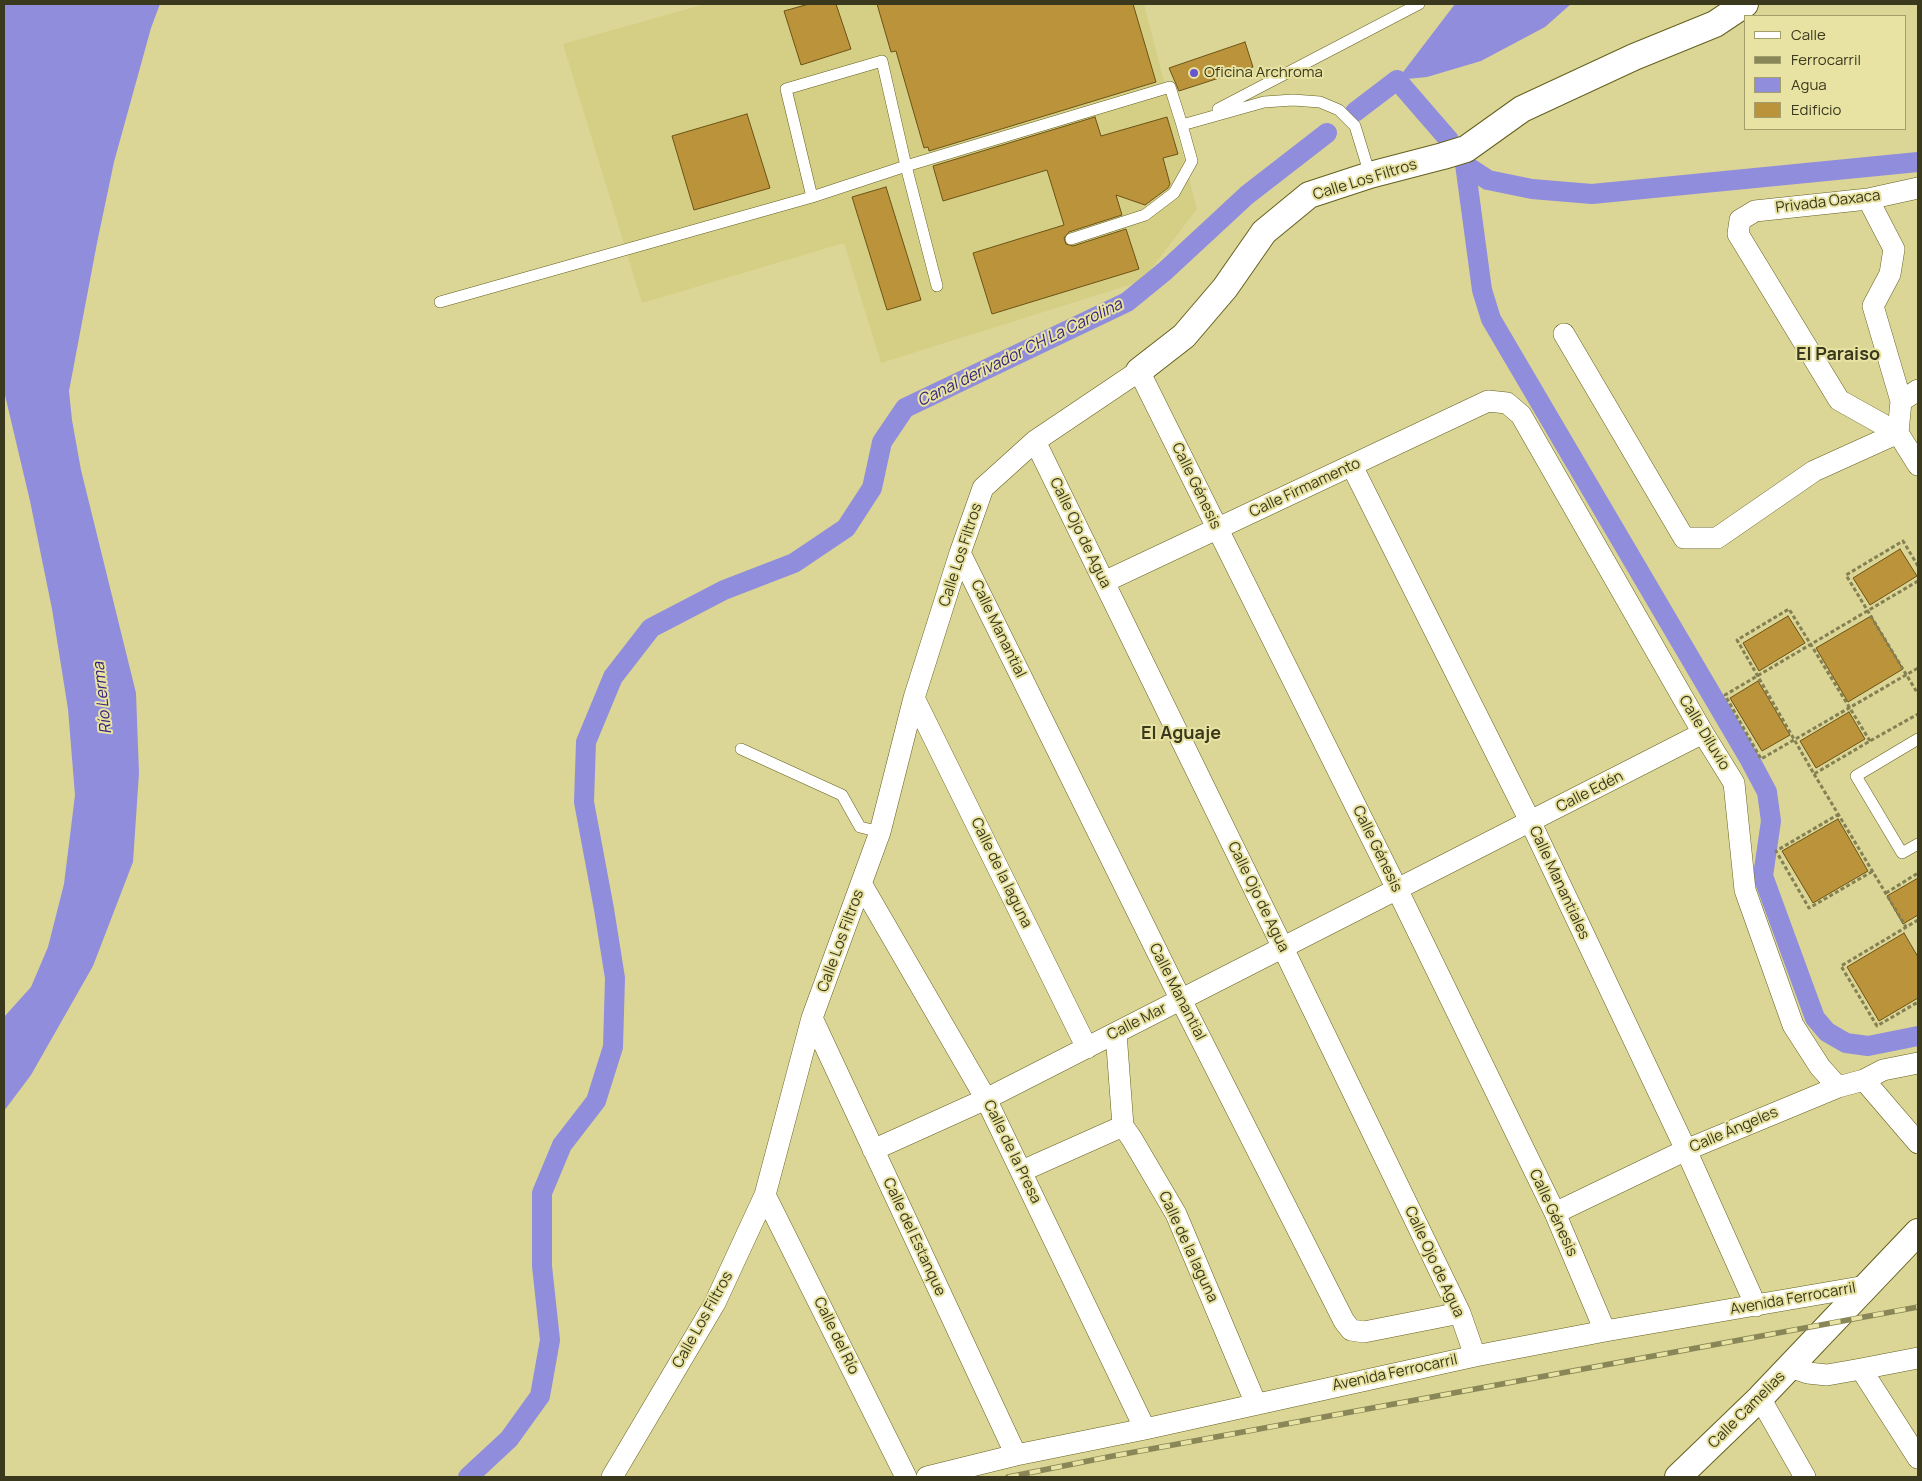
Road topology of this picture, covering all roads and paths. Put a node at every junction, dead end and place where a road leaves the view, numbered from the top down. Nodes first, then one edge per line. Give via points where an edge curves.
1 (1419, 4) edge
2 (1745, 4) edge
3 (1198, 119) junction
4 (1182, 125) junction
5 (906, 166) junction
6 (1370, 175) junction
7 (1918, 188) edge
8 (812, 197) junction
9 (1868, 199) junction
10 (1070, 239) dead end
11 (937, 286) dead end
12 (440, 302) dead end
13 (1564, 334) dead end
14 (1139, 371) junction
15 (1910, 395) edge
16 (1507, 403) joint
17 (1898, 433) junction
18 (1035, 441) junction
19 (1918, 465) edge
20 (1352, 466) junction
21 (1218, 530) junction
22 (960, 552) junction
23 (1918, 566) edge
24 (1918, 581) edge
25 (1104, 582) junction
26 (1868, 610) junction
27 (1810, 644) junction
28 (1918, 668) edge
29 (1907, 674) junction
30 (1918, 694) edge
31 (914, 698) junction
32 (1850, 707) junction
33 (1918, 714) edge
34 (1703, 733) junction
35 (1794, 739) junction
36 (1918, 739) edge
37 (1870, 741) junction
38 (741, 749) dead end
39 (1814, 774) junction
40 (1839, 814) junction
41 (1531, 823) junction
42 (880, 832) junction
43 (1918, 844) edge
44 (1873, 871) junction
45 (1918, 873) edge
46 (862, 885) junction
47 (1397, 890) junction
48 (1886, 893) junction
49 (1918, 920) edge
50 (1906, 927) junction
51 (1283, 948) junction
52 (1181, 1000) junction
53 (1918, 1002) edge
54 (812, 1018) junction
55 (1116, 1033) junction
56 (1087, 1048) junction
57 (1918, 1063) edge
58 (1864, 1080) junction
59 (1838, 1087) junction
60 (986, 1099) junction
61 (1123, 1126) junction
62 (1918, 1143) edge
63 (873, 1150) junction
64 (1686, 1150) junction
65 (1022, 1170) junction
66 (766, 1195) junction
67 (1555, 1213) junction
68 (1918, 1232) edge
69 (1866, 1286) junction
70 (1756, 1306) junction
71 (1460, 1313) junction
72 (1605, 1331) junction
73 (1475, 1356) junction
74 (1918, 1358) edge
75 (1790, 1367) junction
76 (1861, 1368) junction
77 (1760, 1398) junction
78 (1256, 1404) junction
79 (1145, 1429) junction
80 (1016, 1455) junction
81 (1918, 1458) edge
82 (612, 1477) edge
83 (906, 1477) edge
84 (927, 1477) edge
85 (1678, 1477) edge
86 (1805, 1477) edge

1 - 3 lane
2 - 6 street, Calle Los Filtros via 1715,24 1522,109 1466,149
3 - 4 lane
3 - 6 lane via 1264,102 1320,102 1339,110 1355,126
4 - 5 lane via 1170,87
4 - 10 lane via 1192,161 1174,193 1145,215
5 - 8 lane
5 - 8 lane via 882,61 786,89
5 - 11 lane
6 - 14 street, Calle Los Filtros via 1309,195 1264,232 1225,288 1184,336
7 - 9 street, Privada Oaxaca
8 - 12 lane
9 - 15 street via 1894,250 1890,274 1873,306
9 - 17 street, Privada Oaxaca via 1755,211 1740,220 1738,234 1839,400
13 - 17 street via 1684,538 1717,538 1814,471
14 - 18 street, Calle Los Filtros
14 - 21 street, Calle Génesis
15 - 17 street
16 - 20 street, Calle Firmamento via 1488,401
16 - 34 street, Calle Diluvio via 1521,415
17 - 19 street
18 - 22 street, Calle Los Filtros via 983,488
18 - 25 street, Calle Ojo de Agua
20 - 21 street, Calle Firmamento
20 - 41 street, Calle Manantiales
21 - 25 street, Calle Firmamento
21 - 47 street, Calle Génesis
22 - 31 street, Calle Los Filtros
22 - 52 street, Calle Manantial
23 - 26 path via 1903,541 1846,575
24 - 26 path
25 - 51 street, Calle Ojo de Agua
26 - 27 path
26 - 29 path
27 - 32 path
27 - 35 path via 1725,695 1761,759
27 - 35 path via 1789,609 1737,640
28 - 29 path
29 - 30 path
29 - 32 path
31 - 42 street, Calle Los Filtros
31 - 56 street, Calle de la laguna
32 - 35 path
32 - 37 path
33 - 37 path
34 - 41 street, Calle Edén
34 - 59 street, Calle Diluvio via 1734,783 1745,890 1793,1025 1820,1067
35 - 39 path
36 - 43 lane via 1856,776 1902,853
37 - 39 path
38 - 42 lane via 842,796 860,826
39 - 40 path
40 - 44 path
40 - 44 path via 1776,851 1809,908
41 - 47 street, Calle Edén
41 - 64 street, Calle Manantiales
42 - 46 street, Calle Los Filtros
44 - 48 path
45 - 48 path
46 - 54 street, Calle Los Filtros
46 - 60 street, Calle de la Presa
47 - 51 street, Calle Mar
47 - 67 street, Calle Génesis
48 - 50 path
49 - 50 path
50 - 53 path via 1841,966 1877,1026
51 - 52 street, Calle Mar
51 - 71 street, Calle Ojo de Agua
52 - 55 street, Calle Mar
52 - 71 street, Calle Manantial via 1351,1330 1364,1332
54 - 63 street, Calle del Estanque
54 - 66 street, Calle Los Filtros
55 - 56 street, Calle Mar
55 - 61 street, Calle de la laguna
56 - 60 street, Calle Mar
57 - 58 street, Calle Ángeles via 1883,1070
58 - 59 street, Calle Ángeles
58 - 62 street
59 - 64 street, Calle Ángeles
60 - 63 street, Calle Mar
60 - 65 street, Calle de la Presa
61 - 65 street
61 - 78 street, Calle de la laguna via 1176,1214
63 - 80 street, Calle del Estanque
64 - 67 street, Calle Ángeles
64 - 70 street, Calle Manantiales
65 - 79 street, Calle de la Presa
66 - 82 street, Calle Los Filtros via 715,1303
66 - 83 street, Calle del Río
67 - 72 street, Calle Génesis
68 - 69 street, Calle Camelias
69 - 70 street, Avenida Ferrocarril
69 - 75 street, Calle Camelias
70 - 72 street, Avenida Ferrocarril
71 - 73 street, Calle Ojo de Agua
72 - 73 street, Avenida Ferrocarril
73 - 78 street, Avenida Ferrocarril
74 - 76 street
75 - 76 street via 1828,1375
75 - 77 street, Calle Camelias
76 - 81 street
77 - 85 street, Calle Camelias
77 - 86 street
78 - 79 street, Avenida Ferrocarril
79 - 80 street, Avenida Ferrocarril
80 - 84 street, Avenida Ferrocarril

